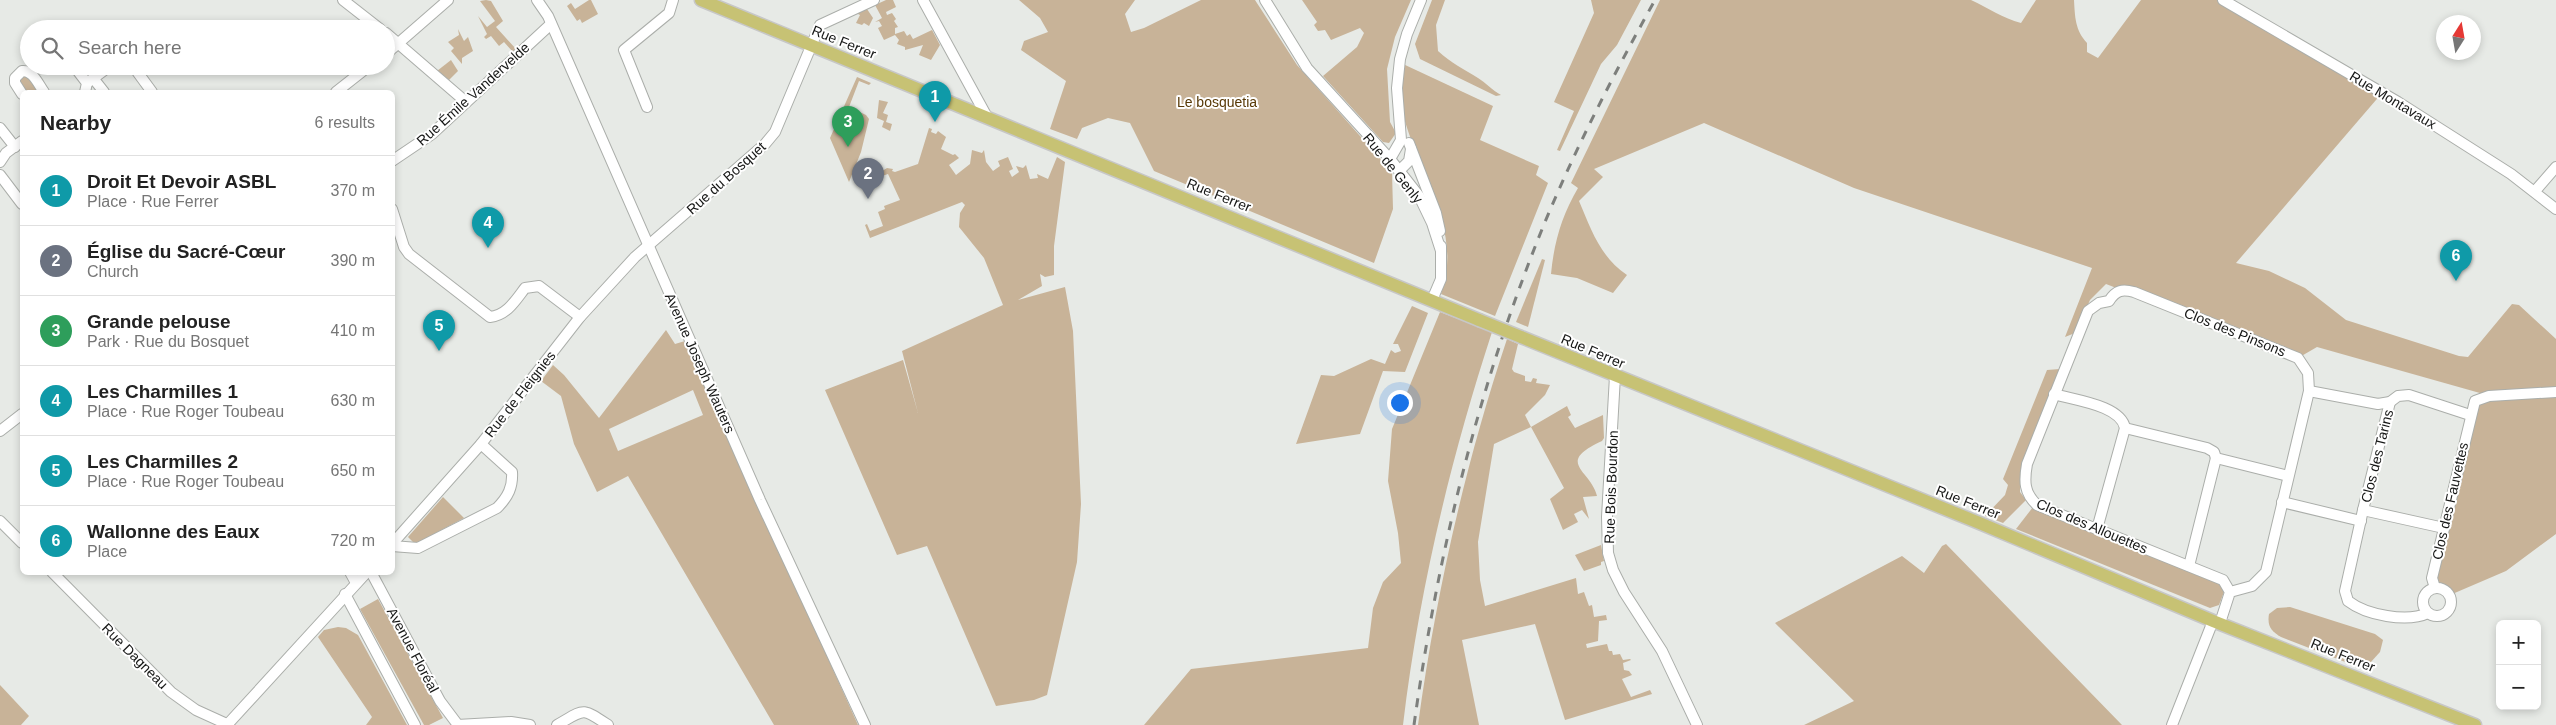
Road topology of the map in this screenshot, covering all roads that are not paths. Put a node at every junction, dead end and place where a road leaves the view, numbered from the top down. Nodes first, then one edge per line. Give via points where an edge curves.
1 (343, 0) edge
2 (448, 0) edge
3 (537, 0) edge
4 (673, 0) edge
5 (701, 0) edge
6 (874, 0) edge
7 (923, 0) edge
8 (1265, 0) edge
9 (1421, 0) edge
10 (2223, 0) edge
11 (851, 5) edge
12 (369, 20) edge
13 (551, 24) junction
14 (395, 40) edge
15 (400, 44) junction
16 (813, 45) junction
17 (395, 48) edge
18 (20, 72) edge
19 (32, 75) edge
20 (100, 75) edge
21 (140, 75) edge
22 (358, 75) edge
23 (88, 85) edge
24 (43, 90) edge
25 (151, 90) edge
26 (339, 90) edge
27 (20, 91) edge
28 (466, 102) junction
29 (647, 107) dead end
30 (1399, 110) junction
31 (987, 117) junction
32 (0, 128) edge
33 (1410, 143) junction
34 (19, 144) edge
35 (395, 159) edge
36 (1390, 159) junction
37 (0, 162) edge
38 (2556, 167) edge
39 (1399, 171) junction
40 (0, 175) edge
41 (2535, 192) junction
42 (20, 201) edge
43 (2556, 209) edge
44 (395, 218) edge
45 (649, 246) junction
46 (1441, 251) junction
47 (1432, 300) junction
48 (580, 317) junction
49 (2067, 360) joint
50 (1615, 376) junction
51 (2309, 391) junction
52 (2556, 392) edge
53 (2054, 394) junction
54 (2390, 402) junction
55 (2470, 415) junction
56 (20, 416) edge
57 (2125, 428) junction
58 (0, 432) edge
59 (481, 444) junction
60 (2216, 458) junction
61 (2288, 476) junction
62 (2282, 502) junction
63 (2364, 510) junction
64 (0, 521) edge
65 (2361, 521) junction
66 (2444, 528) junction
67 (2097, 529) junction
68 (20, 541) edge
69 (395, 542) edge
70 (395, 545) edge
71 (2189, 566) junction
72 (55, 575) edge
73 (352, 575) edge
74 (364, 575) edge
75 (373, 575) edge
76 (356, 583) junction
77 (2435, 588) junction
78 (2230, 592) junction
79 (345, 594) junction
80 (2428, 613) junction
81 (2217, 622) junction
82 (228, 725) edge
83 (415, 725) edge
84 (458, 725) edge
85 (530, 725) edge
86 (557, 725) edge
87 (608, 725) edge
88 (865, 725) edge
89 (1697, 725) edge
90 (2172, 725) edge
91 (2474, 725) edge

1 - 12 street
2 - 15 street
3 - 13 street, Avenue Joseph Wauters
4 - 29 street via 668,13 624,50
5 - 16 main road, Rue Ferrer
6 - 11 street, Rue du Bosquet
7 - 31 street
8 - 36 street, Rue de Genly via 1307,68
9 - 30 street via 1400,59
10 - 41 street, Rue Montavaux via 2398,102
11 - 16 street, Rue du Bosquet via 820,25
13 - 28 street, Rue Émile Vandervelde
13 - 45 street, Avenue Joseph Wauters
14 - 15 street
15 - 17 street
15 - 28 street via 403,50
16 - 31 main road, Rue Ferrer
16 - 45 street, Rue du Bosquet via 775,132
18 - 27 street via 12,80
19 - 24 street
20 - 23 street
21 - 25 street
22 - 26 street
28 - 35 street, Rue Émile Vandervelde via 432,134
30 - 33 street, Rue de Genly
30 - 36 street via 1401,140
31 - 47 main road, Rue Ferrer
32 - 34 street
33 - 39 street via 1409,161
33 - 46 street, Rue de Genly via 1436,213
34 - 37 street
36 - 39 street, Rue de Genly
38 - 41 street
39 - 46 street, Rue de Genly via 1422,202
40 - 42 street
41 - 43 street, Rue Montavaux
44 - 48 street via 409,254 490,317 499,316 508,309 525,288 539,286
45 - 48 street, Rue de Fleignies
45 - 88 street, Avenue Joseph Wauters via 760,500
46 - 47 street via 1441,279
47 - 50 main road, Rue Ferrer, bridge
48 - 59 street, Rue de Fleignies
49 - 51 street, Clos des Pinsons via 2088,311 2109,300 2115,292 2124,290 2298,358 2308,373
49 - 53 street, Clos des Allouettes
50 - 81 main road, Rue Ferrer
50 - 89 street, Rue Bois Bourdon via 1607,517 1610,562 1624,592 1670,666
51 - 54 street, Clos des Tarins via 2378,404
51 - 61 street, Clos des Pinsons
52 - 55 street via 2480,398 2475,401
53 - 57 street via 2111,410 2121,417
53 - 67 street, Clos des Allouettes via 2027,464 2027,492 2037,505
54 - 55 street, Clos des Tarins via 2398,396 2409,395
54 - 63 street, Clos des Tarins
55 - 66 street, Clos des Fauvettes
56 - 58 street
57 - 60 street via 2206,448 2214,452
57 - 67 street
59 - 69 street, Rue de Fleignies
59 - 70 street via 512,472 506,500 497,508 418,548
60 - 61 street
60 - 71 street
61 - 62 street, Clos des Pinsons
62 - 65 street
62 - 78 street, Clos des Pinsons via 2264,576 2252,586
63 - 65 street, Clos des Tarins
63 - 66 street, Clos des Tarins
64 - 68 street
65 - 80 street, Clos des Tarins via 2346,591 2348,601 2355,607 2399,618 2416,618
66 - 77 street, Clos des Fauvettes via 2432,578
67 - 71 street, Clos des Allouettes
71 - 78 street, Clos des Allouettes via 2223,580
72 - 82 street, Rue Dagneau via 171,692 196,710
73 - 76 street
74 - 76 street
75 - 84 street, Avenue Floréal via 440,700
76 - 79 street
77 - 80 street via 2424,596 2423,606
77 - 80 street via 2448,592 2451,606 2441,616
78 - 81 street
79 - 82 street
79 - 83 street
81 - 90 street
81 - 91 main road, Rue Ferrer
84 - 85 street via 510,722
86 - 87 street via 580,711 587,711

